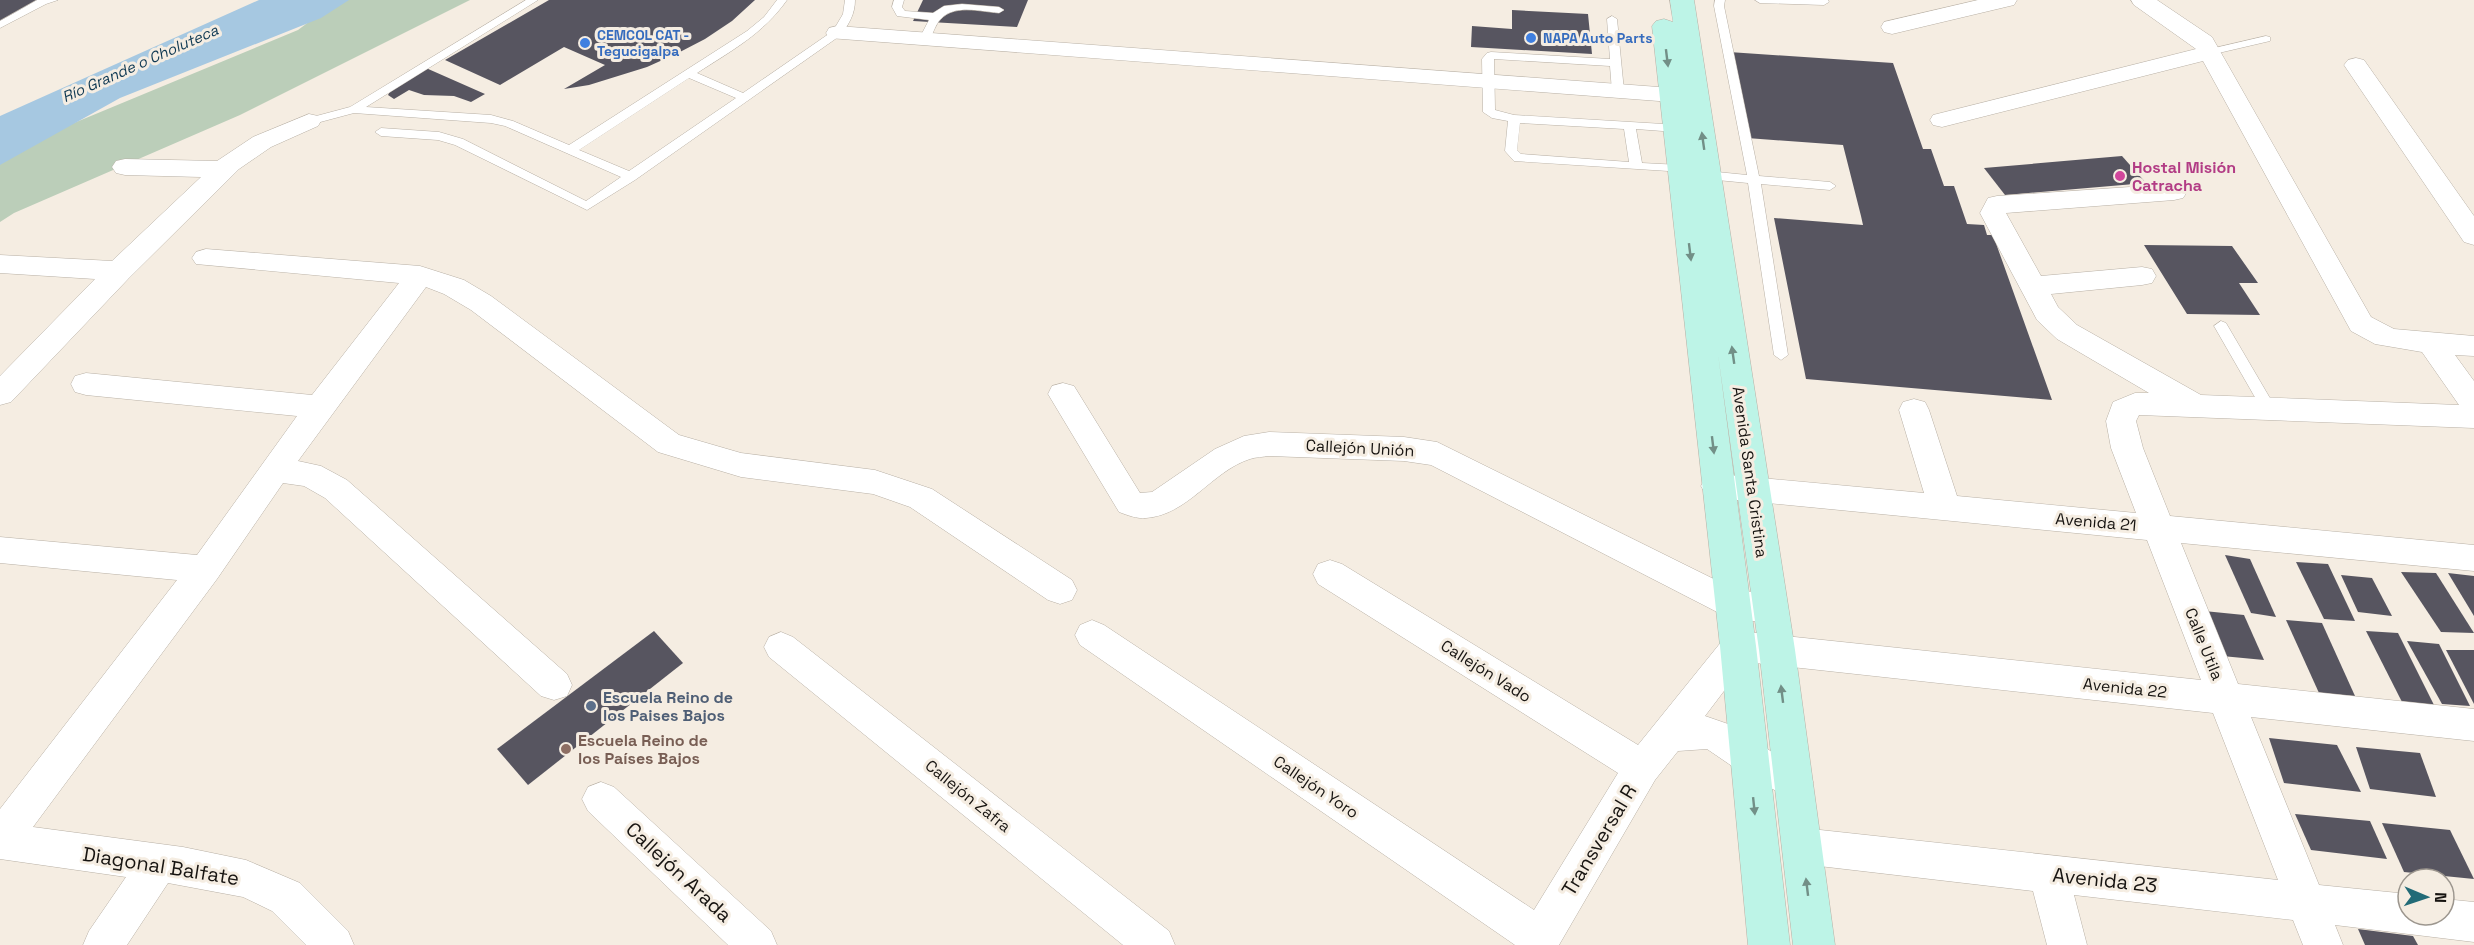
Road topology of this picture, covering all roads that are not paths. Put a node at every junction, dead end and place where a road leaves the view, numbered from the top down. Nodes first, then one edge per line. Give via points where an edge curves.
1 (53, 0) edge
2 (533, 0) edge
3 (782, 0) edge
4 (860, 0) edge
5 (898, 0) edge
6 (1660, 0) edge
7 (1682, 0) edge
8 (1720, 0) edge
9 (1760, 0) edge
10 (2006, 0) edge
11 (2142, 0) edge
12 (1824, 3) dead end
13 (850, 5) edge
14 (999, 10) dead end
15 (936, 17) junction
16 (1612, 19) dead end
17 (0, 25) edge
18 (1892, 27) dead end
19 (837, 33) junction
20 (924, 39) junction
21 (2266, 39) dead end
22 (2210, 52) junction
23 (1616, 63) junction
24 (2356, 65) dead end
25 (687, 74) junction
26 (1489, 83) junction
27 (1618, 91) junction
28 (1672, 95) junction
29 (744, 97) junction
30 (354, 110) junction
31 (1514, 119) junction
32 (1942, 120) dead end
33 (309, 121) joint
34 (1630, 126) junction
35 (1676, 128) junction
36 (381, 132) dead end
37 (572, 150) junction
38 (1636, 166) junction
39 (124, 167) dead end
40 (224, 169) junction
41 (1694, 172) junction
42 (631, 177) junction
43 (1754, 179) junction
44 (1830, 186) dead end
45 (2174, 192) dead end
46 (2474, 236) edge
47 (206, 258) dead end
48 (0, 264) edge
49 (120, 271) junction
50 (420, 275) junction
51 (2142, 276) dead end
52 (2034, 286) junction
53 (2221, 326) dead end
54 (2431, 343) junction
55 (2474, 345) edge
56 (1781, 355) dead end
57 (86, 384) dead end
58 (4, 386) edge
59 (1063, 394) dead end
60 (2474, 403) edge
61 (320, 407) junction
62 (2196, 407) junction
63 (2269, 409) junction
64 (1914, 410) dead end
65 (2474, 417) edge
66 (277, 470) junction
67 (1718, 486) junction
68 (1752, 490) junction
69 (1945, 508) junction
70 (2158, 528) junction
71 (0, 550) edge
72 (2474, 558) edge
73 (205, 569) junction
74 (1330, 574) dead end
75 (1060, 590) dead end
76 (1731, 603) junction
77 (1770, 608) junction
78 (1092, 635) dead end
79 (1738, 646) junction
80 (781, 647) dead end
81 (1777, 650) junction
82 (554, 686) dead end
83 (2226, 699) junction
84 (2474, 725) edge
85 (1666, 738) junction
86 (1749, 758) junction
87 (1642, 768) junction
88 (1794, 782) junction
89 (601, 799) dead end
90 (0, 841) edge
91 (1802, 846) junction
92 (158, 863) junction
93 (2048, 874) junction
94 (2306, 903) junction
95 (2396, 913) edge
96 (2456, 920) edge
97 (2474, 922) edge
98 (1538, 941) edge
99 (103, 945) edge
100 (334, 945) edge
101 (757, 945) edge
102 (1155, 945) edge
103 (1768, 945) edge
104 (1814, 945) edge
105 (2067, 945) edge
106 (2322, 945) edge

1 - 17 lane
2 - 30 lane
3 - 25 lane via 751,33
4 - 13 lane
5 - 15 lane via 901,14
6 -> 28 street, Avenida Santa Cristina
41 -> 7 street, Avenida Santa Cristina
8 - 43 lane
9 - 12 lane
10 - 18 street
11 - 22 street via 2204,42
13 - 19 lane via 847,20
14 - 15 lane via 955,9
15 - 20 lane
16 - 23 lane
19 - 20 street
19 - 29 lane
20 - 26 street
21 - 22 lane
22 - 32 street
22 - 54 street via 2361,324 2382,337
23 - 26 lane via 1496,54 1488,59
23 - 27 lane
24 - 46 street
25 - 29 lane
25 - 37 lane
26 - 27 street
26 - 31 lane via 1489,112
27 - 28 street
28 - 35 street, Avenida Santa Cristina
29 - 42 lane
30 - 33 lane
30 - 37 lane via 491,119
31 - 34 lane
31 - 38 lane via 1511,151 1518,158
33 - 40 street via 262,142
34 - 35 lane
34 - 38 lane
35 - 41 street, Avenida Santa Cristina
36 - 42 lane via 439,136 459,142 588,206
37 - 42 lane
38 - 41 lane
39 - 40 street
40 - 49 street
41 - 43 lane
41 -> 67 street, Avenida Santa Cristina
68 -> 41 street, Avenida Santa Cristina
43 - 44 lane
43 - 56 lane
45 - 52 street via 1997,204 1993,213
47 - 50 street
48 - 49 street
49 - 58 street
50 - 61 street
50 - 75 street via 454,287 481,303 669,444 741,465 875,482 921,498
51 - 52 street
52 - 62 street via 2047,313 2067,332
53 - 63 lane
54 - 55 street
54 - 60 street
57 - 61 street
59 - 76 street, Callejón Unión via 1130,503 1160,503 1226,457 1244,448 1269,444 1404,449 1437,454
61 - 66 street
62 - 63 street
62 - 70 street, Calle Utila via 2135,404 2124,410 2121,421 2127,448
63 - 65 street
64 - 69 street
66 - 73 street
66 - 82 street via 310,475 336,489
67 - 68 street, Avenida 21
67 - 76 street, Avenida Santa Cristina
68 - 69 street, Avenida 21
68 - 77 street, Avenida Santa Cristina
69 - 70 street, Avenida 21
70 - 72 street, Avenida 21
70 - 83 street, Calle Utila
71 - 73 street
73 - 90 street
74 - 87 street, Callejón Vado
76 - 77 street, Callejón Unión
76 - 79 street, Avenida Santa Cristina
77 - 81 street, Avenida Santa Cristina
78 - 98 street, Callejón Yoro
79 - 81 street
79 - 85 street, Transversal R
79 - 86 street, Avenida Santa Cristina
80 - 102 street, Callejón Zafra
81 - 83 street, Avenida 22
88 -> 81 street, Avenida Santa Cristina
83 - 84 street, Avenida 22
83 - 94 street, Calle Utila
85 - 86 street via 1692,731 1711,732
85 - 87 street, Transversal R
86 - 88 street
86 -> 103 street, Avenida Santa Cristina
87 - 98 street, Transversal R
88 - 91 street, Avenida Santa Cristina
89 - 101 street, Callejón Arada
90 - 92 street, Diagonal Balfate
91 - 93 street, Avenida 23
104 -> 91 street, Avenida Santa Cristina
92 - 99 street
92 - 100 street, Diagonal Balfate via 246,879 286,897
93 - 94 street, Avenida 23
93 - 105 street
94 - 95 street, Avenida 23
94 - 106 street, Calle Utila
96 - 97 street

